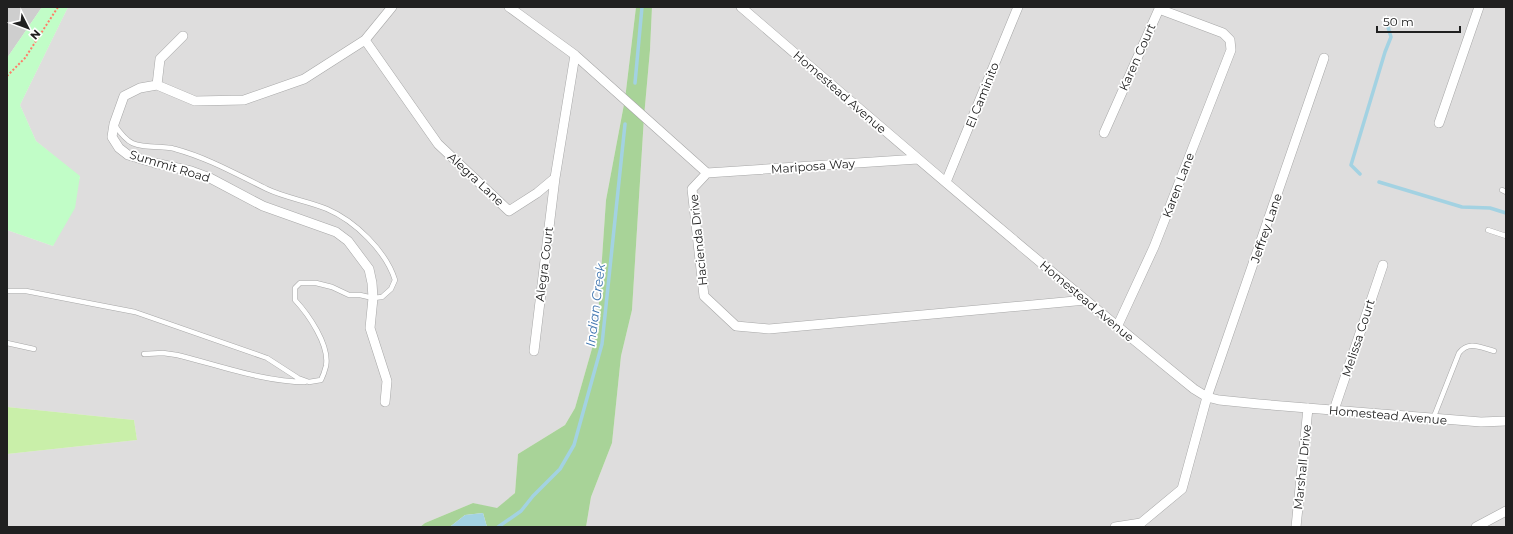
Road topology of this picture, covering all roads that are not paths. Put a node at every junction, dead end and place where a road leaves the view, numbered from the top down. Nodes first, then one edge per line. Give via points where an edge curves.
1 (392, 7) edge
2 (510, 7) edge
3 (741, 7) edge
4 (1018, 7) edge
5 (1479, 7) edge
6 (183, 36) dead end
7 (365, 40) junction
8 (1230, 40) joint
9 (575, 55) junction
10 (1324, 58) dead end
11 (157, 85) junction
12 (1440, 123) dead end
13 (114, 124) junction
14 (1104, 133) dead end
15 (918, 159) junction
16 (707, 173) junction
17 (555, 178) junction
18 (946, 182) junction
19 (1488, 230) dead end
20 (1506, 236) edge
21 (1383, 265) dead end
22 (7, 291) edge
23 (373, 298) junction
24 (1086, 300) junction
25 (1117, 327) junction
26 (7, 343) edge
27 (34, 349) dead end
28 (534, 351) dead end
29 (1494, 351) dead end
30 (144, 354) dead end
31 (309, 382) junction
32 (1207, 397) junction
33 (385, 402) dead end
34 (1308, 408) junction
35 (1334, 410) junction
36 (1433, 419) junction
37 (1506, 421) edge
38 (1506, 511) edge
39 (1115, 527) edge
40 (1296, 527) edge
41 (1476, 527) edge

1 - 7 street
2 - 9 street
3 - 15 street, Homestead Avenue
4 - 18 street, El Caminito
5 - 12 street
6 - 11 street via 160,59
7 - 11 street via 304,79 244,100 195,101
7 - 17 street, Alegra Lane via 438,144 509,210 537,193
8 - 14 street, Karen Court via 1223,33 1159,9
8 - 25 street, Karen Lane via 1231,50 1154,247
9 - 16 street
9 - 17 street
10 - 32 street, Jeffrey Lane
11 - 13 street, Summit Road via 140,88 124,96
13 - 23 street, Summit Road via 112,137 119,148 128,155 210,178 263,206 336,232 348,241 369,269
13 - 23 lane via 122,136 134,145 173,148 216,163 268,190 328,209 346,220 369,239 392,270 395,280 391,289 382,297
15 - 16 street, Mariposa Way
15 - 18 street, Homestead Avenue
16 - 24 street, Hacienda Drive via 692,189 704,296 736,326 769,329
17 - 28 street, Alegra Court
18 - 24 street, Homestead Avenue
19 - 20 lane
21 - 35 street, Melissa Court
22 - 31 lane via 26,290 135,312 267,358
23 - 31 lane via 349,295 316,283 300,283 295,288 295,300 325,345 327,364 321,380
23 - 33 street, Summit Road via 370,328 387,381
24 - 25 street, Homestead Avenue
25 - 32 street, Homestead Avenue
26 - 27 lane
29 - 36 lane via 1473,345 1463,348
30 - 31 lane via 177,355 266,378
32 - 34 street, Homestead Avenue
32 - 39 street, Jeffrey Lane via 1182,489 1141,523
34 - 35 street, Homestead Avenue
34 - 40 street, Marshall Drive
35 - 36 street, Homestead Avenue
36 - 37 street, Homestead Avenue
38 - 41 street

